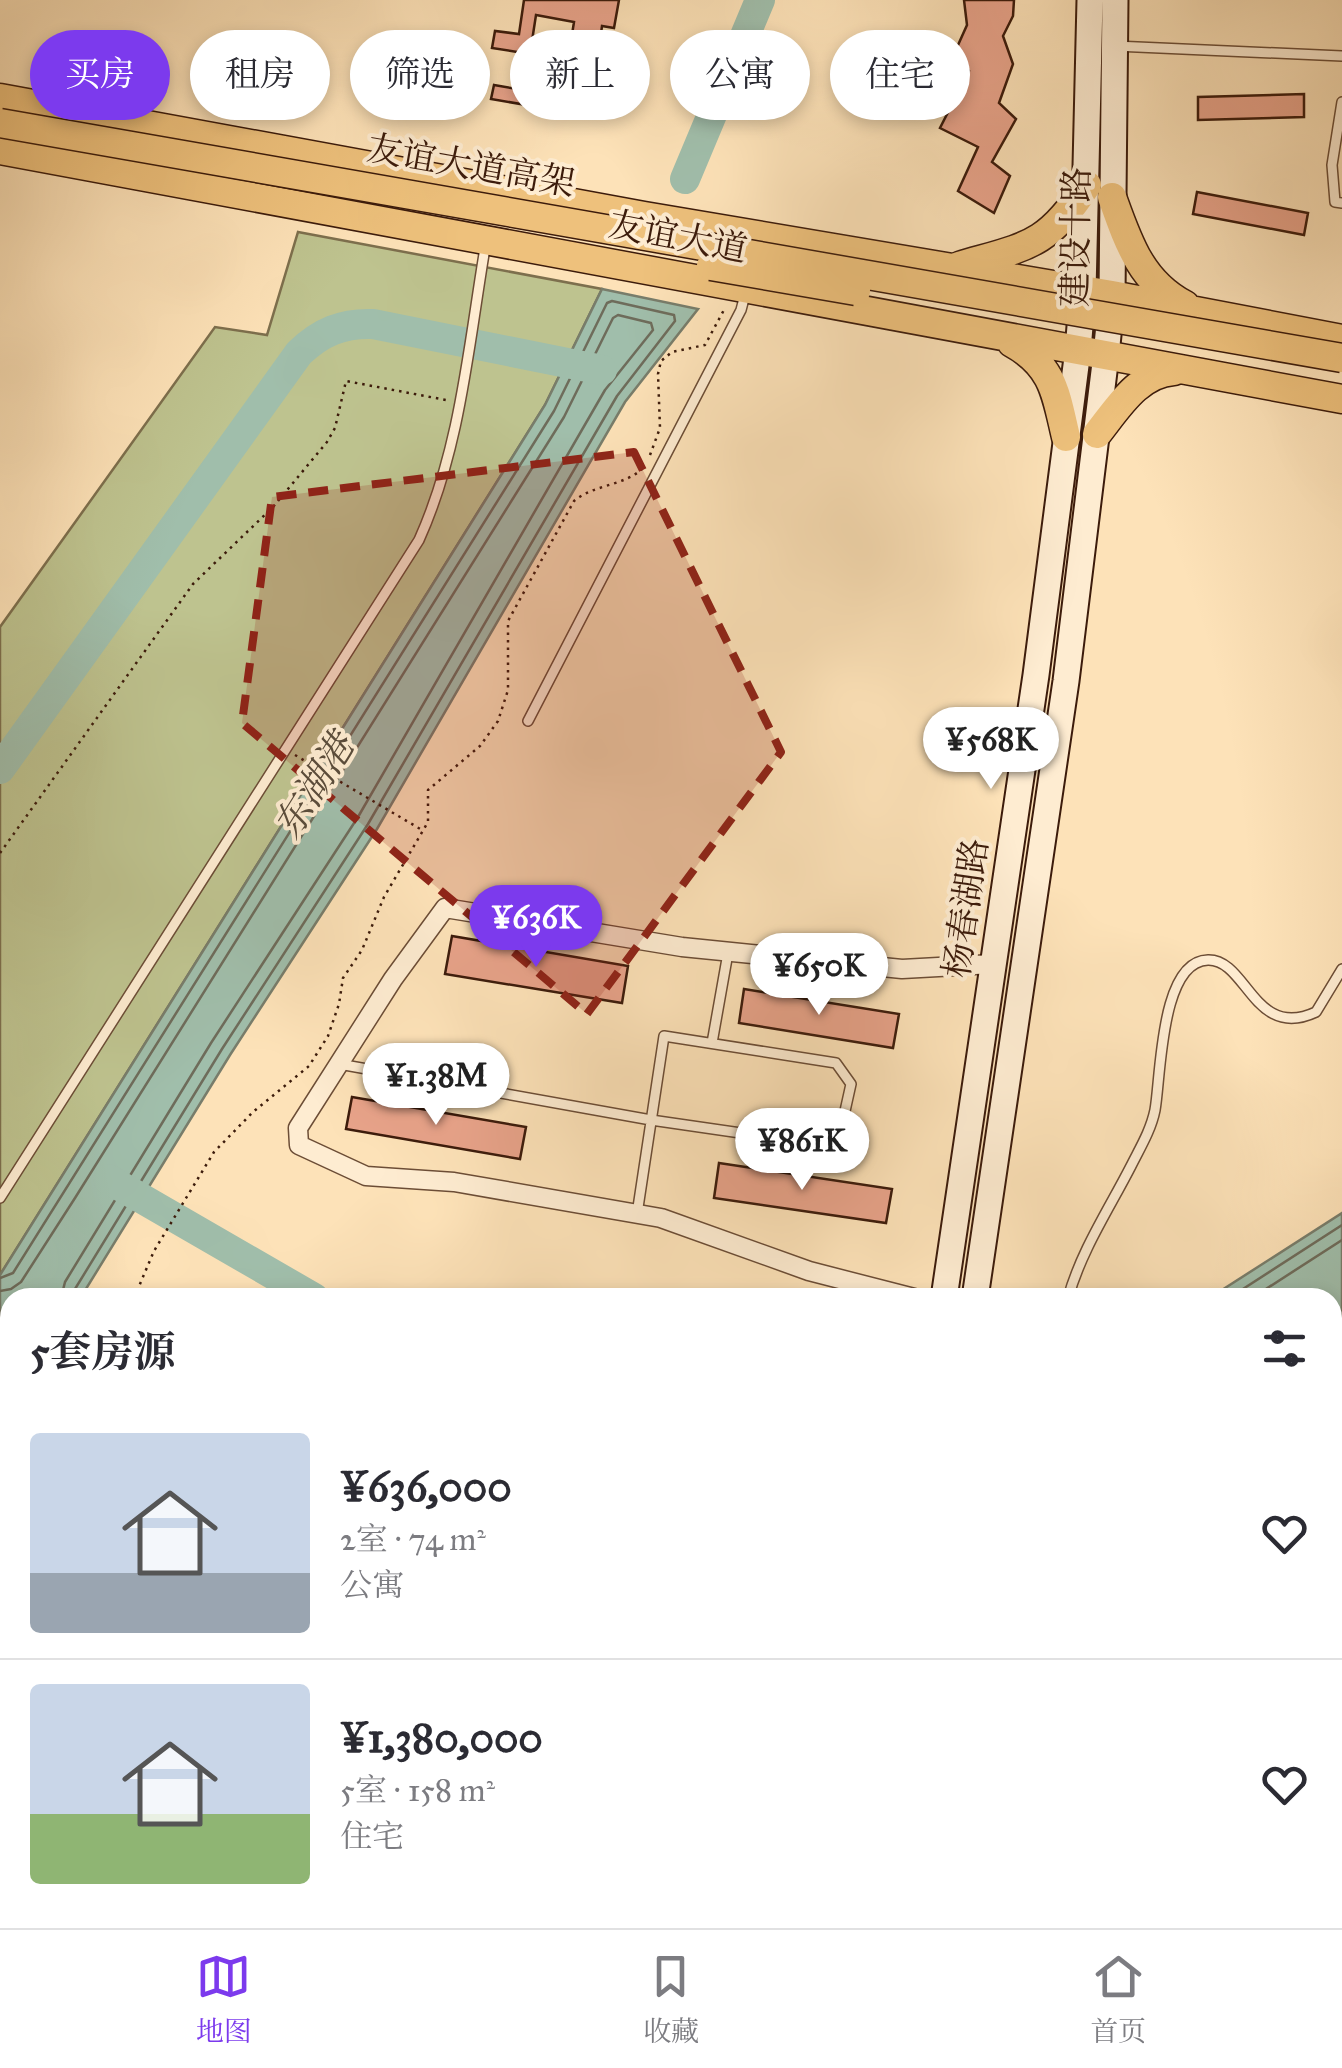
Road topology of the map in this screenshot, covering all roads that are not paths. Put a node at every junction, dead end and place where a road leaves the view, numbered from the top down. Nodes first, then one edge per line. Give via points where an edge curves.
1 (1090, 0) edge
2 (1115, 0) edge
3 (1102, 46) junction
4 (1342, 56) edge
5 (0, 98) edge
6 (1342, 102) edge
7 (0, 123) edge
8 (0, 141) edge
9 (0, 150) edge
10 (1099, 191) junction
11 (1342, 203) edge
12 (486, 239) junction
13 (950, 268) junction
14 (1083, 291) junction
15 (1112, 295) junction
16 (736, 298) junction
17 (1205, 314) junction
18 (919, 319) junction
19 (1342, 339) edge
20 (1092, 352) junction
21 (1342, 358) edge
22 (1182, 370) junction
23 (1342, 376) edge
24 (1342, 399) edge
25 (1097, 434) junction
26 (1066, 438) junction
27 (528, 721) dead end
28 (728, 952) junction
29 (993, 964) junction
30 (1342, 969) edge
31 (712, 1044) junction
32 (339, 1064) junction
33 (651, 1120) junction
34 (0, 1198) edge
35 (637, 1214) junction
36 (875, 1288) edge
37 (945, 1288) edge
38 (976, 1288) edge
39 (1071, 1288) edge

1 - 3 main road, 建设十路
2 - 3 main road, 建设十路
3 - 4 lane
3 - 10 main road, 建设十路
5 - 13 main road, 友谊大道
6 - 11 lane via 1332,164 1335,202
7 - 21 main road, 友谊大道高架, bridge
8 - 23 main road, 友谊大道高架, bridge
9 - 12 main road, 友谊大道
10 - 13 main road via 1042,239
10 - 14 main road, 建设十路
10 - 15 main road, 建设十路
10 - 17 main road via 1153,283
12 - 16 main road, 友谊大道
12 - 34 lane via 440,485 419,540
13 - 14 main road, 友谊大道
14 - 15 main road, 友谊大道
14 - 20 main road, 杨春湖路
15 - 17 main road, 友谊大道
15 - 20 main road, 建设十路
16 - 18 main road, 友谊大道
16 - 27 lane via 741,310
17 - 19 main road, 友谊大道
18 - 20 main road, 友谊大道
18 - 26 main road via 1029,352 1050,380
20 - 22 main road, 友谊大道
20 - 25 main road, 杨春湖路
20 - 26 main road, 杨春湖路
22 - 24 main road, 友谊大道
22 - 25 main road via 1144,381
25 - 38 main road, 杨春湖路
26 - 29 main road, 杨春湖路
28 - 29 street via 902,969
28 - 31 lane
28 - 32 street via 445,908
29 - 37 main road, 杨春湖路
30 - 39 lane via 1316,1012 1297,1017 1268,1010 1217,961 1188,970 1166,1010 1151,1124
31 - 33 lane via 664,1036
31 - 33 lane via 836,1063 851,1084 837,1148
32 - 33 lane
32 - 35 street via 298,1128 299,1145 366,1176 454,1182
33 - 35 lane
35 - 36 street

